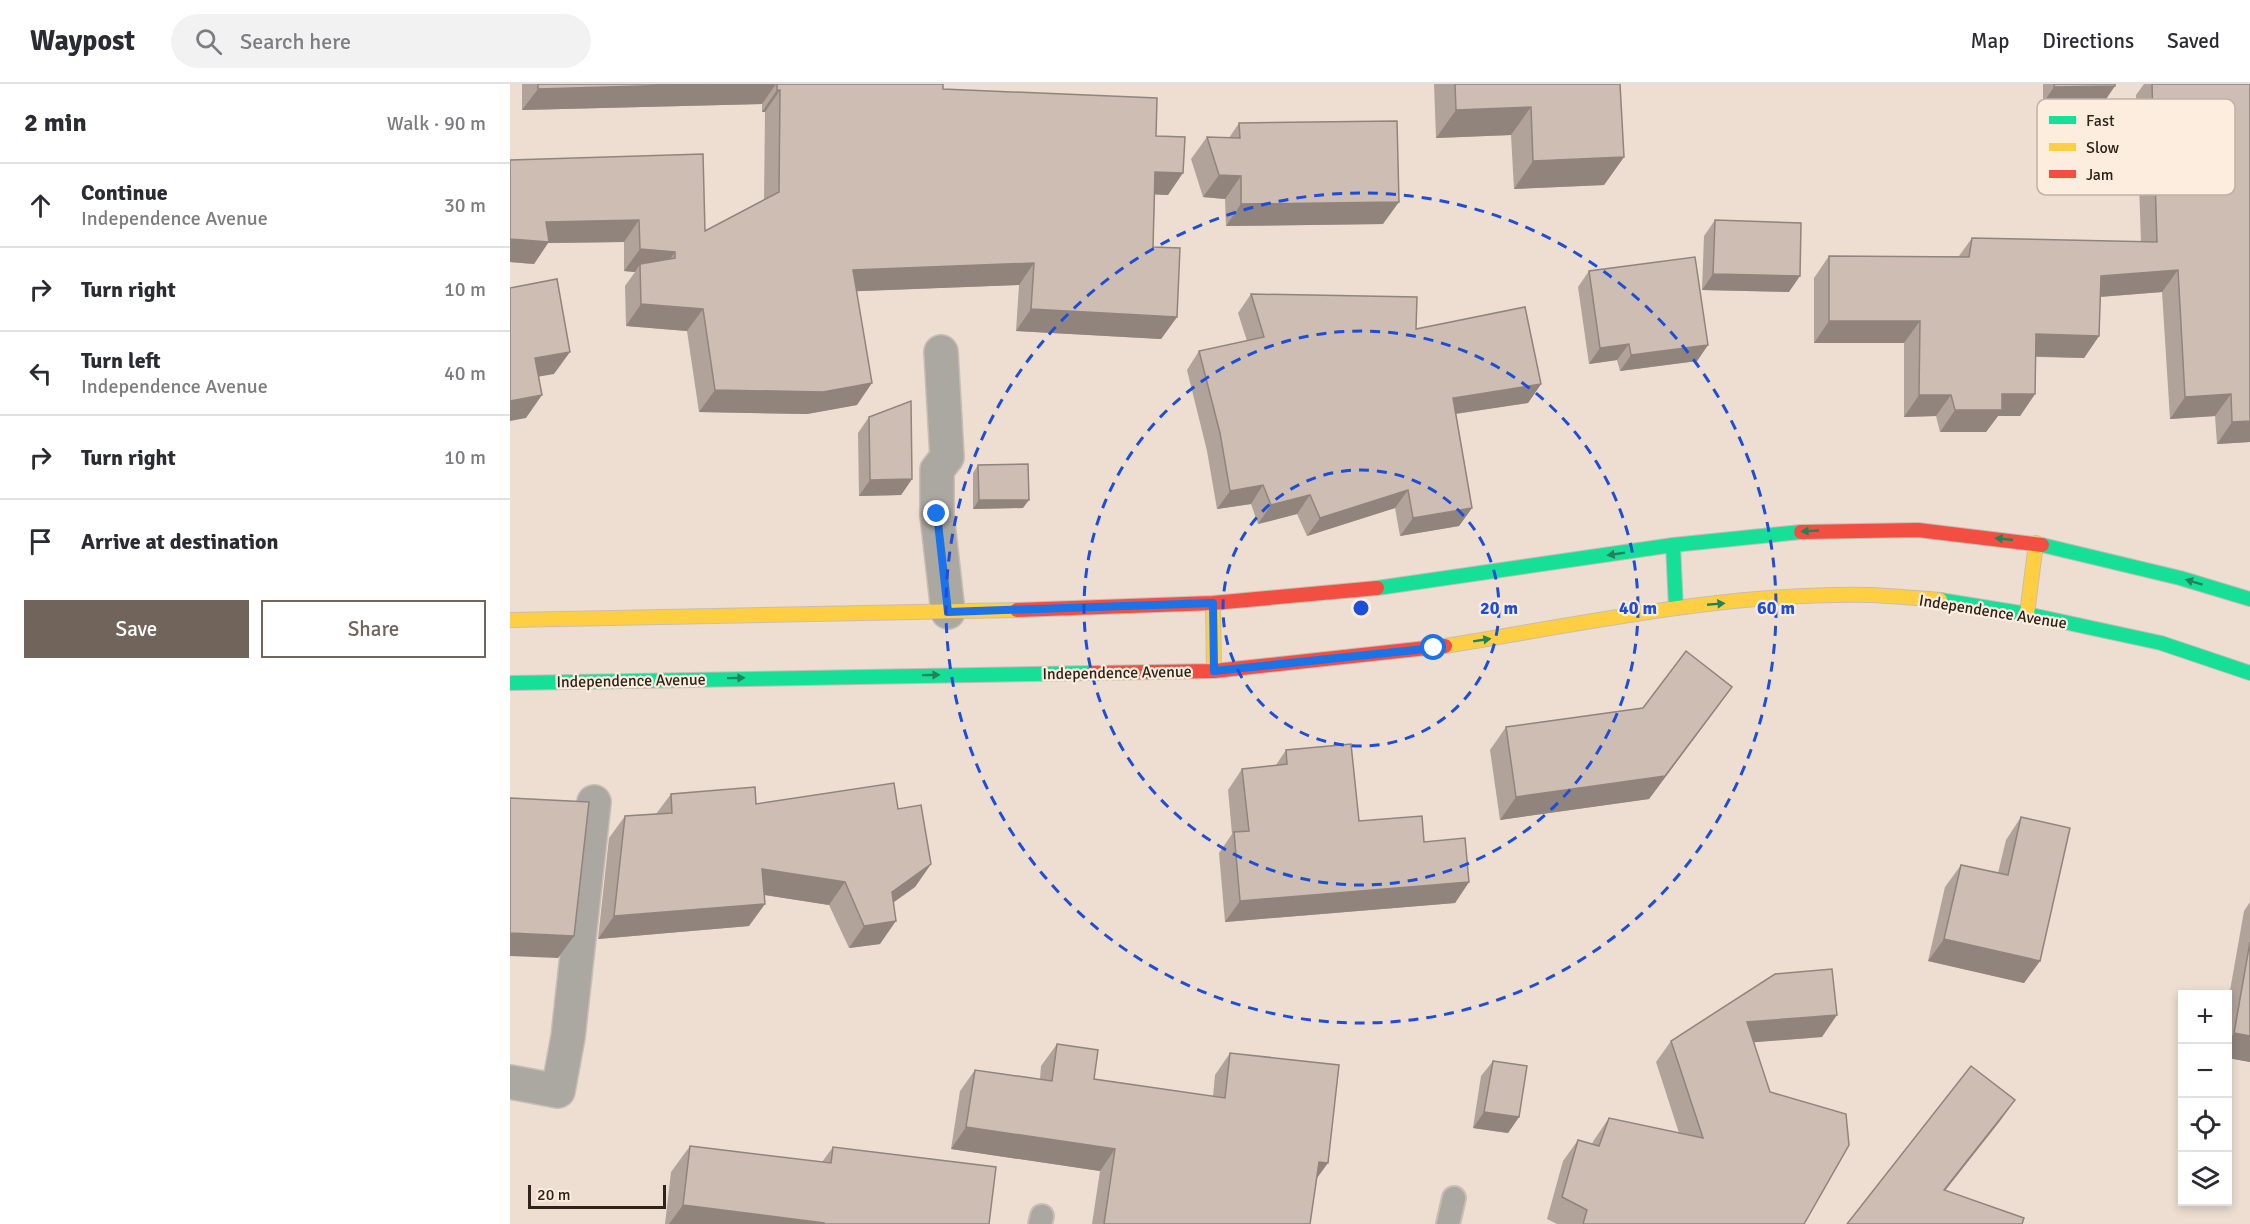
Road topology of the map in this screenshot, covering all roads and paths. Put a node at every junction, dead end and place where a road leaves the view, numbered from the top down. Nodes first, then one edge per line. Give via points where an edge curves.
1 (941, 352) dead end
2 (2036, 543) junction
3 (1672, 545) junction
4 (2250, 599) edge
5 (1213, 603) junction
6 (1676, 608) junction
7 (948, 612) junction
8 (2027, 614) junction
9 (510, 620) edge
10 (1214, 671) junction
11 (2250, 673) edge
12 (510, 683) edge
13 (594, 802) dead end
14 (510, 1082) edge
15 (1455, 1198) dead end
16 (1448, 1224) edge

1 - 7 street via 947,457 937,470 937,514
2 -> 3 main road via 1918,530 1810,531
4 -> 2 main road
2 - 8 main road
3 -> 5 main road via 1396,586
3 - 6 main road
5 - 7 main road
5 - 10 main road
6 -> 8 main road, Independence Avenue via 1792,597 1871,595 1944,600
10 -> 6 main road, Independence Avenue via 1434,648
7 - 9 main road
8 - 11 main road, Independence Avenue via 2161,644
12 -> 10 main road, Independence Avenue
13 - 14 street via 568,1037 558,1091
15 - 16 lane

